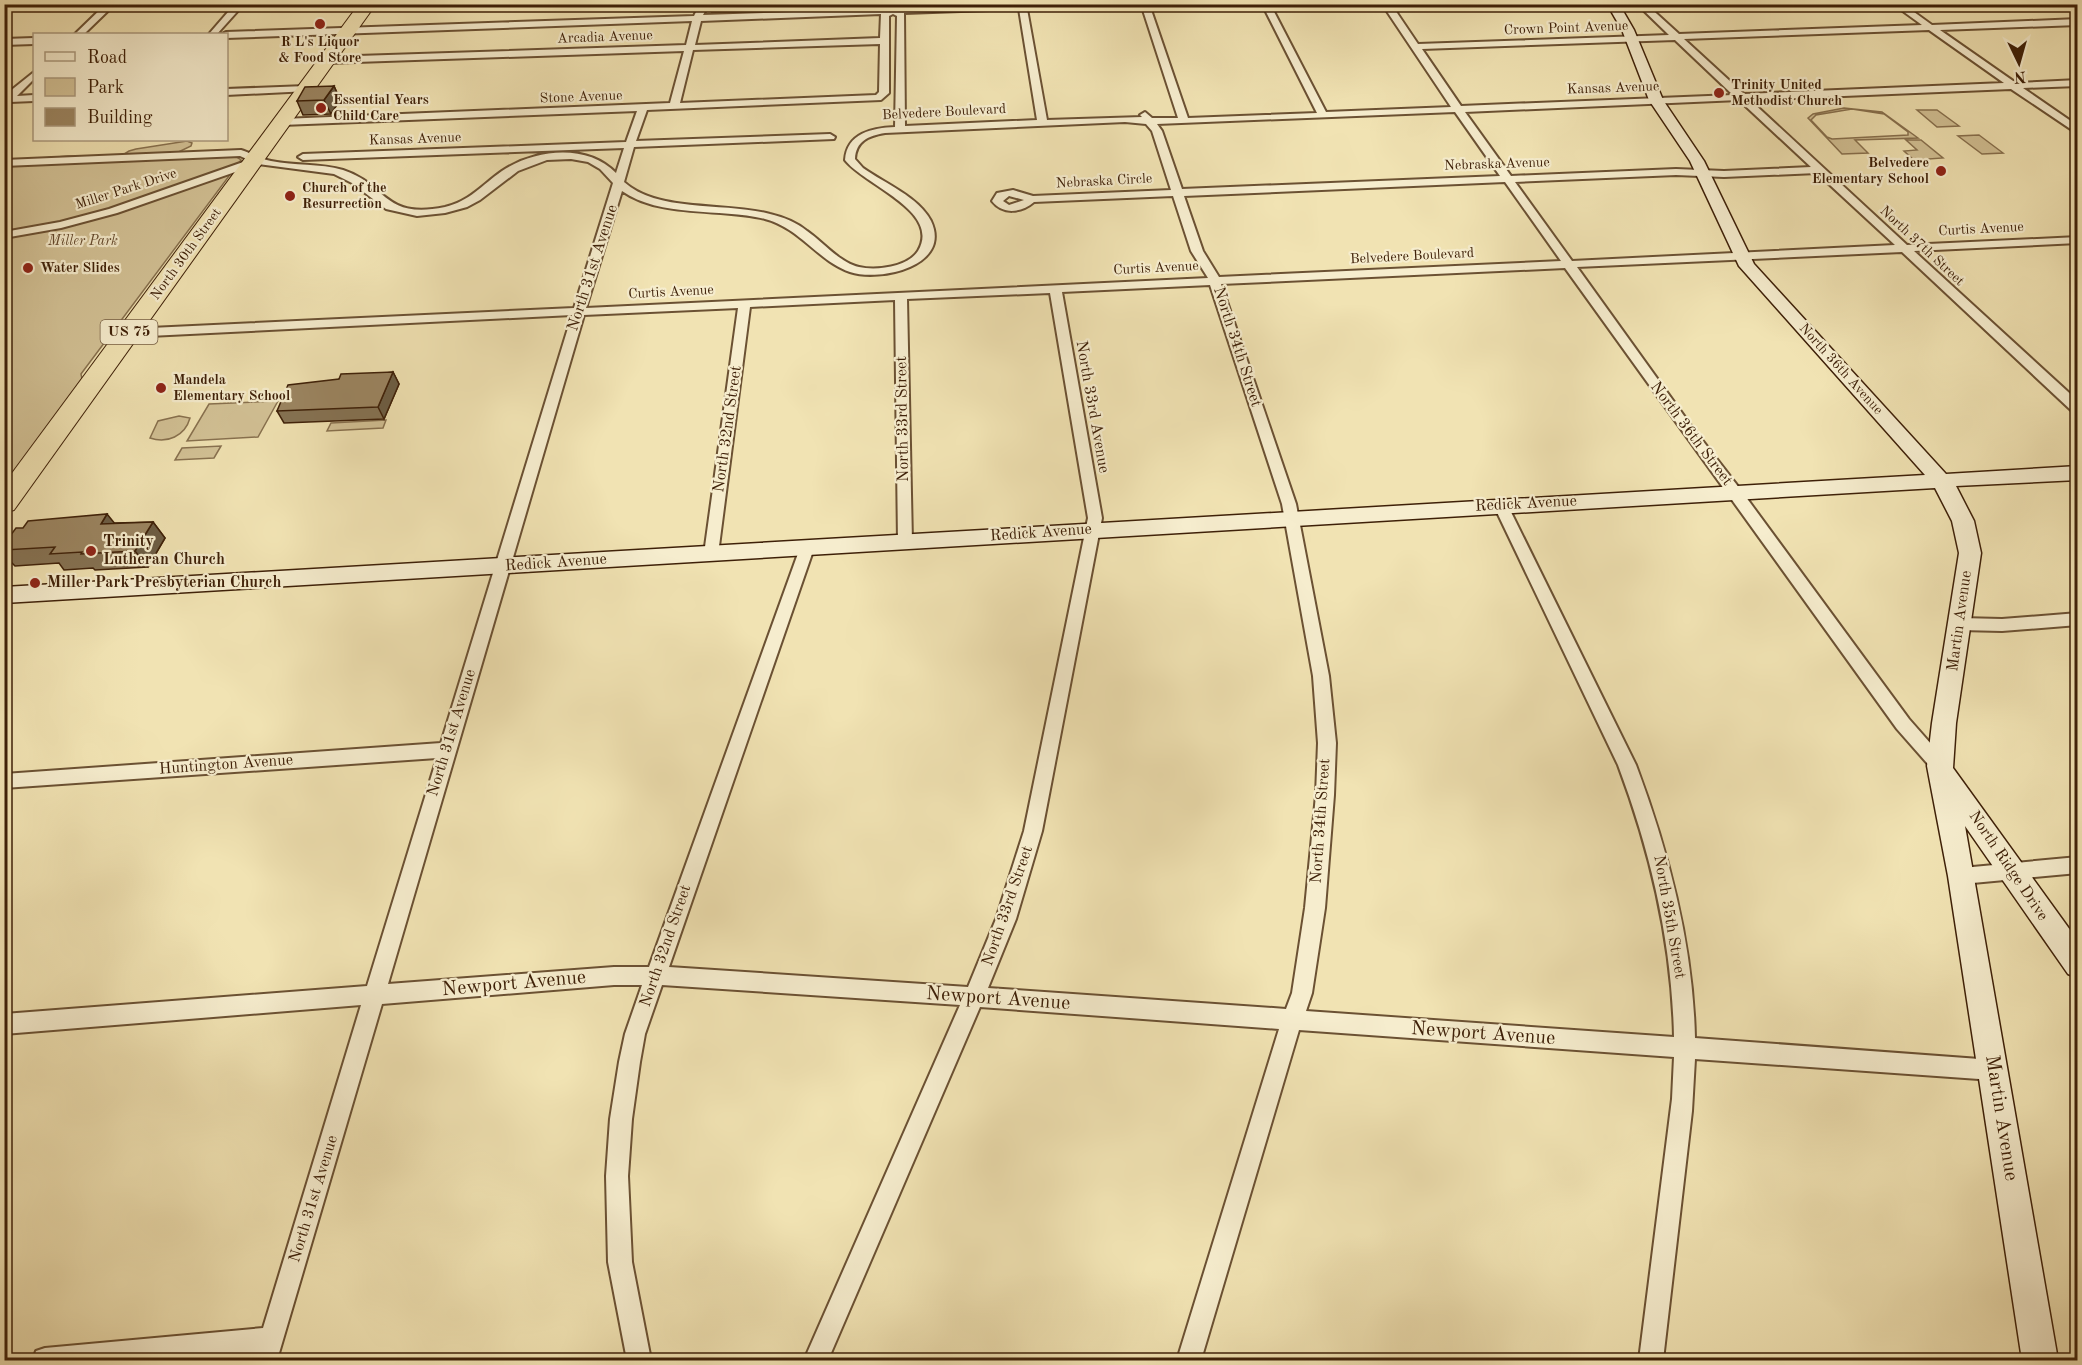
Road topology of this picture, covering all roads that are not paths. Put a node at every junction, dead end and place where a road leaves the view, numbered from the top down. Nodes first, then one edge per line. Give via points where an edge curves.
1 (111, 4) edge
2 (240, 4) edge
3 (368, 4) edge
4 (705, 4) edge
5 (1092, 4) edge
6 (1145, 4) edge
7 (1266, 4) edge
8 (1386, 4) edge
9 (1613, 4) edge
10 (1641, 4) edge
11 (1897, 4) edge
12 (1022, 6) edge
13 (893, 8) edge
14 (697, 18) junction
15 (2078, 22) edge
16 (1930, 28) junction
17 (349, 30) junction
18 (80, 33) edge
19 (214, 33) edge
20 (228, 35) edge
21 (1676, 37) junction
22 (1630, 39) junction
23 (33, 41) edge
24 (885, 41) junction
25 (4, 42) edge
26 (1415, 47) junction
27 (690, 48) junction
28 (327, 60) junction
29 (33, 76) edge
30 (2078, 83) edge
31 (2012, 86) junction
32 (306, 89) junction
33 (228, 92) edge
34 (1738, 96) junction
35 (33, 99) edge
36 (6, 100) edge
37 (1656, 100) junction
38 (674, 106) junction
39 (643, 108) junction
40 (1457, 108) junction
41 (1004, 113) dead end
42 (1323, 115) junction
43 (912, 117) dead end
44 (1041, 117) junction
45 (1150, 121) junction
46 (1184, 121) junction
47 (282, 122) junction
48 (901, 123) junction
49 (2078, 131) edge
50 (830, 137) dead end
51 (632, 144) junction
52 (255, 161) junction
53 (4, 163) edge
54 (1817, 170) junction
55 (1703, 173) junction
56 (1507, 179) junction
57 (619, 182) junction
58 (1177, 193) junction
59 (1031, 199) dead end
60 (4, 235) edge
61 (2064, 240) junction
62 (2078, 240) edge
63 (1902, 248) junction
64 (2078, 250) edge
65 (1741, 255) junction
66 (1568, 264) junction
67 (850, 278) junction
68 (1214, 279) junction
69 (1055, 288) junction
70 (901, 296) junction
71 (846, 298) junction
72 (745, 303) junction
73 (579, 312) junction
74 (129, 333) junction
75 (2078, 409) edge
76 (2078, 473) edge
77 (1943, 482) junction
78 (1735, 492) junction
79 (4, 504) edge
80 (1501, 506) junction
81 (1292, 518) junction
82 (1092, 530) junction
83 (905, 542) junction
84 (807, 548) junction
85 (711, 554) junction
86 (502, 567) junction
87 (4, 595) edge
88 (2078, 620) edge
89 (1960, 624) junction
90 (447, 750) junction
91 (1940, 766) junction
92 (4, 781) edge
93 (2078, 865) edge
94 (2010, 871) junction
95 (1962, 876) junction
96 (2078, 965) edge
97 (655, 975) junction
98 (376, 995) junction
99 (974, 998) junction
100 (1292, 1020) junction
101 (4, 1024) edge
102 (1684, 1048) junction
103 (1993, 1070) junction
104 (268, 1350) edge
105 (45, 1360) edge
106 (639, 1360) edge
107 (816, 1360) edge
108 (1189, 1360) edge
109 (1651, 1360) edge
110 (2040, 1360) edge

1 - 18 street
2 - 19 street
3 - 17 highway, North 30th Street / US 75
4 - 14 street
5 - 12 street
6 - 46 street
7 - 42 street
8 - 26 street, North 36th Street
9 - 22 street, North 36th Avenue
10 - 21 street, North 37th Street
11 - 16 street
12 - 13 street
12 - 44 street
13 - 14 street
13 - 24 street via 885,15
13 - 48 street via 901,15
14 - 17 street
14 - 27 street
15 - 16 street, Crown Point Avenue
16 - 21 street, Crown Point Avenue
16 - 31 street
17 - 20 street
17 - 28 highway, North 30th Street / US 75
21 - 22 street, Crown Point Avenue
21 - 34 street, North 37th Street
22 - 26 street, Crown Point Avenue
22 - 37 street, North 36th Avenue
23 - 25 street
24 - 27 street, Arcadia Avenue
24 - 38 street, Stone Avenue via 881,98
26 - 40 street, North 36th Street
27 - 28 street, Arcadia Avenue
27 - 38 street
28 - 32 highway, North 30th Street / US 75
29 - 36 street
30 - 31 street, Kansas Avenue
31 - 34 street, Kansas Avenue
31 - 49 street
32 - 33 street
32 - 47 highway, North 30th Street / US 75
34 - 37 street, Kansas Avenue
34 - 54 street, North 37th Street
35 - 36 street
37 - 40 street, Kansas Avenue
37 - 55 street, North 36th Avenue
38 - 39 street, Stone Avenue
39 - 47 street, Stone Avenue
39 - 51 street, North 31st Avenue
40 - 42 street, Kansas Avenue
40 - 56 street, North 36th Street
41 - 44 street
42 - 46 street, Kansas Avenue
43 - 48 street
44 - 45 street, Belvedere Boulevard
44 - 48 street, Belvedere Boulevard
45 - 46 street, Kansas Avenue
45 - 58 street via 1157,131
47 - 52 highway, North 30th Street / US 75
48 - 67 street, Belvedere Boulevard via 857,140 851,147 850,160 915,207 926,223 929,240 924,252 899,268
50 - 51 street, Kansas Avenue
51 - 52 street, Kansas Avenue
51 - 57 street, North 31st Avenue
52 - 53 street, Kansas Avenue via 234,153
52 - 57 street via 338,172 355,179 386,205 414,212 467,204 517,168 556,157 591,160
52 - 60 street, Miller Park Drive via 113,211
52 - 74 highway, North 30th Street / US 75
54 - 55 street, Nebraska Avenue
54 - 63 street, North 37th Street
55 - 56 street, Nebraska Avenue
55 - 65 street, North 36th Avenue
56 - 58 street, Nebraska Avenue
56 - 66 street, North 36th Street
57 - 67 street via 632,193 659,202 755,213 784,222 807,234 844,266
57 - 73 street, North 31st Avenue
58 - 59 street, Nebraska Circle
58 - 68 street via 1197,251
61 - 62 street, Curtis Avenue
61 - 63 street, Curtis Avenue
61 - 64 street
63 - 65 street, Curtis Avenue
63 - 75 street, North 37th Street
65 - 66 street, Belvedere Boulevard
65 - 77 street, North 36th Avenue
66 - 68 street, Belvedere Boulevard
66 - 78 street, North 36th Street
67 - 71 street
68 - 69 street, Curtis Avenue
68 - 81 street, North 34th Street
69 - 70 street, Curtis Avenue
69 - 82 street, North 33rd Avenue via 1095,518
70 - 71 street, Curtis Avenue
70 - 83 street, North 33rd Street
71 - 72 street, Curtis Avenue
72 - 73 street, Curtis Avenue
72 - 85 street, North 32nd Street
73 - 74 street, Curtis Avenue
73 - 86 street, North 31st Avenue
74 - 79 highway, North 30th Street / US 75
76 - 77 street, Redick Avenue
77 - 78 street, Redick Avenue
77 - 89 street, Martin Avenue via 1957,504 1969,542
78 - 80 street, Redick Avenue
78 - 91 street, North 36th Street via 1903,724
80 - 81 street, Redick Avenue
80 - 102 street, North 35th Street via 1627,765 1651,829 1679,951
81 - 82 street, Redick Avenue
81 - 100 street, North 34th Street via 1320,676 1327,743 1315,908 1302,993
82 - 83 street, Redick Avenue
82 - 99 street, North 33rd Street via 1033,831 1006,919
83 - 84 street, Redick Avenue
84 - 85 street, Redick Avenue
84 - 97 street, North 32nd Street
85 - 86 street, Redick Avenue
86 - 87 street, Redick Avenue
86 - 90 street, North 31st Avenue
88 - 89 street
89 - 91 street, Martin Avenue
90 - 92 street, Huntington Avenue
90 - 98 street, North 31st Avenue
91 - 94 street, North Ridge Drive
91 - 95 street
93 - 94 street
94 - 95 street
94 - 96 street, North Ridge Drive
95 - 103 street, Martin Avenue
97 - 98 street, Newport Avenue
97 - 99 street, Newport Avenue
97 - 106 street, North 32nd Street via 635,1034 618,1142 616,1209 620,1263
98 - 101 street, Newport Avenue
98 - 104 street, North 31st Avenue
99 - 100 street, Newport Avenue
99 - 107 street, North 33rd Street
100 - 102 street, Newport Avenue
100 - 108 street, North 34th Street
102 - 103 street, Newport Avenue
102 - 109 street, North 35th Street via 1684,1077
103 - 110 street, Martin Avenue
104 - 105 street

